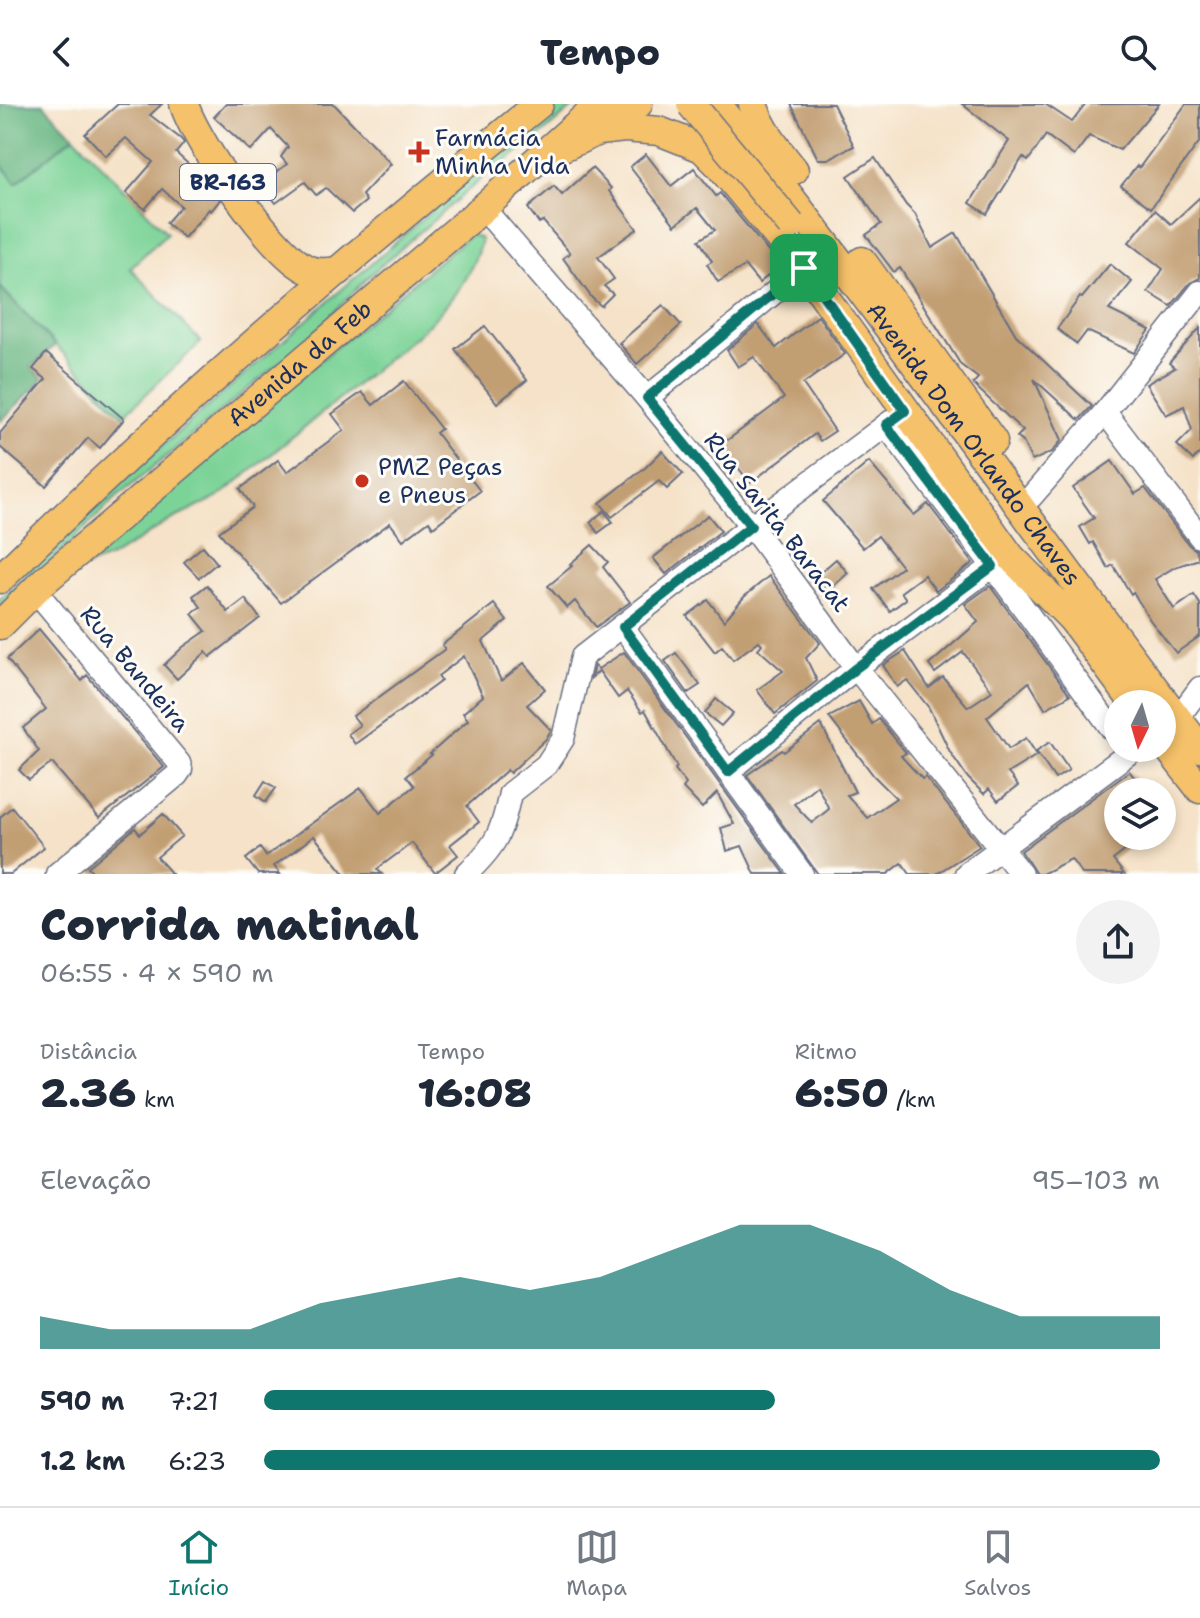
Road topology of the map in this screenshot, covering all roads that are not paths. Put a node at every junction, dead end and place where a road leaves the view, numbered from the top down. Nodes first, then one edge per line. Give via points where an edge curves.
1 (539, 104) edge
2 (600, 104) edge
3 (638, 104) edge
4 (692, 104) edge
5 (717, 104) edge
6 (187, 106) edge
7 (753, 109) edge
8 (577, 140) junction
9 (702, 148) junction
10 (538, 160) junction
11 (483, 208) junction
12 (799, 220) junction
13 (285, 252) junction
14 (804, 268) junction
15 (339, 271) junction
16 (1200, 292) edge
17 (286, 316) junction
18 (647, 398) junction
19 (1105, 412) junction
20 (895, 418) junction
21 (1031, 497) junction
22 (751, 526) junction
23 (1200, 537) edge
24 (993, 566) junction
25 (0, 579) edge
26 (35, 590) junction
27 (1081, 610) junction
28 (0, 625) edge
29 (623, 627) junction
30 (856, 668) junction
31 (1200, 688) edge
32 (1127, 690) edge
33 (1141, 690) edge
34 (1104, 716) edge
35 (1176, 721) edge
36 (1176, 733) edge
37 (1176, 741) edge
38 (1200, 748) edge
39 (1109, 762) edge
40 (728, 772) junction
41 (1200, 789) edge
42 (1003, 849) junction
43 (57, 874) edge
44 (466, 874) edge
45 (802, 874) edge
46 (966, 874) edge
47 (1021, 874) edge

1 - 15 main road, Avenida da Feb
2 - 10 main road, Avenida da Feb
3 - 8 main road
4 - 9 main road via 688,123
4 - 12 main road, bridge
5 - 12 main road, Avenida Dom Orlando Chaves
6 - 13 main road, BR-163 via 216,166
7 - 21 main road via 773,144 935,358
8 - 9 main road via 598,131 634,129 668,133
8 - 10 main road
9 - 14 main road
10 - 11 main road, Avenida da Feb
11 - 18 street, Rua Sarita Baracat
11 - 26 main road, Avenida da Feb
12 - 27 main road, Avenida Dom Orlando Chaves via 816,256 933,427
13 - 15 main road, BR-163 via 309,270
13 - 17 main road via 295,290
14 - 18 street
14 - 20 main road
15 - 17 main road, Avenida da Feb
16 - 19 street
17 - 25 main road, Avenida da Feb
18 - 22 street, Rua Sarita Baracat
19 - 21 street
19 - 23 street
20 - 22 street
20 - 24 street
20 - 27 main road via 1010,556
21 - 27 main road via 1070,557
22 - 29 street
22 - 30 street, Rua Sarita Baracat
24 - 30 street
24 - 34 street
26 - 28 main road, Avenida da Feb
26 - 43 street, Rua Bandeira via 181,769
27 - 32 main road, Avenida Dom Orlando Chaves
27 - 33 main road, Avenida Dom Orlando Chaves
29 - 40 street
29 - 44 street via 582,657 563,739 546,765 510,793 490,852
30 - 40 street
30 - 42 street, Rua Sarita Baracat
31 - 35 street
36 - 38 main road, Avenida Dom Orlando Chaves
37 - 41 main road, Avenida Dom Orlando Chaves
39 - 42 street
40 - 45 street
42 - 46 street
42 - 47 street, Rua Sarita Baracat

